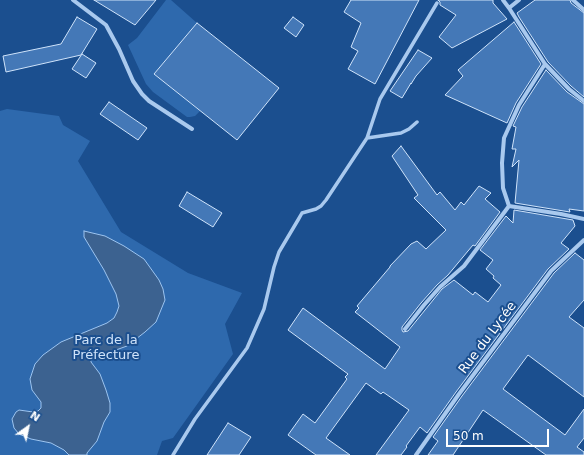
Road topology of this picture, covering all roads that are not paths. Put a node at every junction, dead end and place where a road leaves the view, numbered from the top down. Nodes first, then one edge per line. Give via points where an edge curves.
1 (73, 0) edge
2 (503, 0) edge
3 (519, 0) edge
4 (574, 0) edge
5 (437, 3) dead end
6 (509, 8) junction
7 (584, 10) edge
8 (545, 64) junction
9 (584, 101) edge
10 (417, 122) dead end
11 (192, 128) dead end
12 (367, 138) junction
13 (509, 206) junction
14 (584, 219) edge
15 (584, 240) edge
16 (405, 329) dead end
17 (173, 455) edge
18 (416, 455) edge

1 - 11 street via 106,25 142,94
2 - 6 street
3 - 6 street
4 - 7 street
5 - 12 street via 386,89 376,109
6 - 8 street
8 - 9 street
8 - 13 street via 519,105 504,138 503,188
10 - 12 street via 401,133
12 - 17 street via 321,206 302,213 279,252 264,309 247,348 195,419
13 - 14 street
13 - 16 street via 464,266 440,287
15 - 18 street, Rue du Lycée via 551,271

